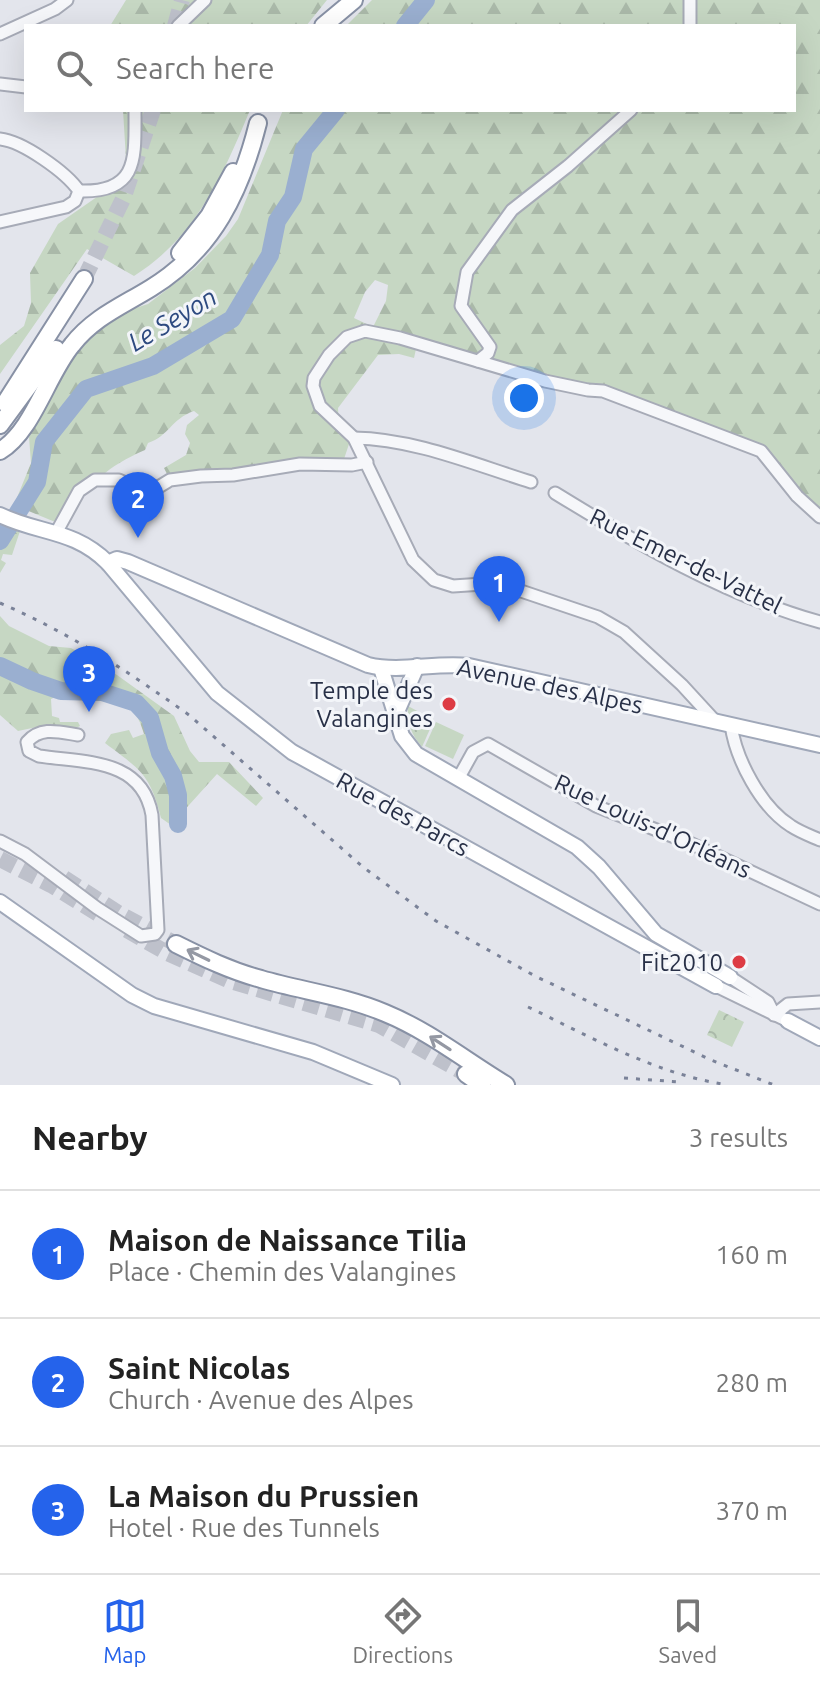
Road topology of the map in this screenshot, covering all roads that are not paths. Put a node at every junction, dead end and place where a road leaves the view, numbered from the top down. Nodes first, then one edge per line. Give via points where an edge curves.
1 (67, 0) edge
2 (205, 0) edge
3 (354, 0) edge
4 (690, 0) edge
5 (180, 24) edge
6 (325, 24) edge
7 (690, 24) edge
8 (0, 34) edge
9 (0, 84) edge
10 (24, 87) edge
11 (135, 112) edge
12 (629, 112) edge
13 (260, 116) edge
14 (0, 139) edge
15 (79, 191) junction
16 (0, 222) edge
17 (84, 279) tunnel mouth
18 (478, 361) junction
19 (25, 372) junction
20 (0, 399) edge
21 (0, 410) edge
22 (0, 425) edge
23 (354, 438) junction
24 (0, 451) edge
25 (367, 462) junction
26 (531, 482) dead end
27 (555, 493) dead end
28 (3, 512) edge
29 (820, 517) edge
30 (56, 533) junction
31 (108, 563) junction
32 (820, 622) edge
33 (417, 666) junction
34 (381, 668) junction
35 (396, 714) junction
36 (723, 724) junction
37 (78, 735) dead end
38 (820, 745) edge
39 (458, 779) junction
40 (820, 840) edge
41 (3, 845) edge
42 (2, 900) edge
43 (820, 904) edge
44 (176, 944) tunnel mouth
45 (730, 977) junction
46 (723, 990) junction
47 (820, 1002) edge
48 (781, 1018) junction
49 (820, 1038) edge
50 (466, 1074) tunnel mouth
51 (392, 1085) edge
52 (482, 1085) edge
53 (506, 1085) edge

1 - 8 street
2 - 5 street
3 - 6 highway
4 - 7 street
9 - 10 street
11 - 15 street via 134,157 124,178 107,190
12 - 18 street via 512,210 467,272 461,306 490,347
13 - 22 highway via 219,201 192,240 155,274 100,304 79,322
13 - 24 highway via 245,171 207,240 167,277 83,331 25,424
14 - 15 street via 26,148
15 - 16 street via 66,207
17 - 19 highway
18 - 23 street via 383,333 347,337 329,355 313,386 320,406
18 - 29 street via 603,391 761,451
19 - 20 highway
19 - 21 highway
23 - 25 street
23 - 26 street via 442,453
25 - 30 street via 300,464 170,480 146,492 119,480 95,480 79,491
25 - 36 street via 413,560 434,580 521,591 598,617 624,632
27 - 32 street, Rue Emer-de-Vattel via 622,535 727,587
28 - 30 main road, Rue des Parcs via 31,518
30 - 31 main road, Rue des Parcs via 92,548
31 - 34 main road, Avenue des Alpes via 128,562 296,637
31 - 46 main road, Rue des Parcs via 217,693 292,752
33 - 34 main road, Avenue des Alpes
33 - 35 main road
33 - 36 main road, Avenue des Alpes via 469,666
34 - 35 main road
35 - 39 main road via 407,745
36 - 38 main road, Avenue des Alpes
36 - 40 street via 769,805 791,827
37 - 41 street via 41,731 27,742 29,751 108,766 133,778 150,803 158,930 141,936
39 - 43 street, Rue Louis-d'Orléans via 473,752 488,744 596,806
39 - 45 main road via 577,847 656,934
42 - 51 main road via 154,1006 313,1052
53 -> 44 highway via 385,1013 260,979
45 - 46 street via 732,985
45 - 48 street via 768,1002
46 - 48 street, Rue des Parcs
47 - 48 street via 788,1004
48 - 49 main road, Rue des Parcs
50 - 52 highway

